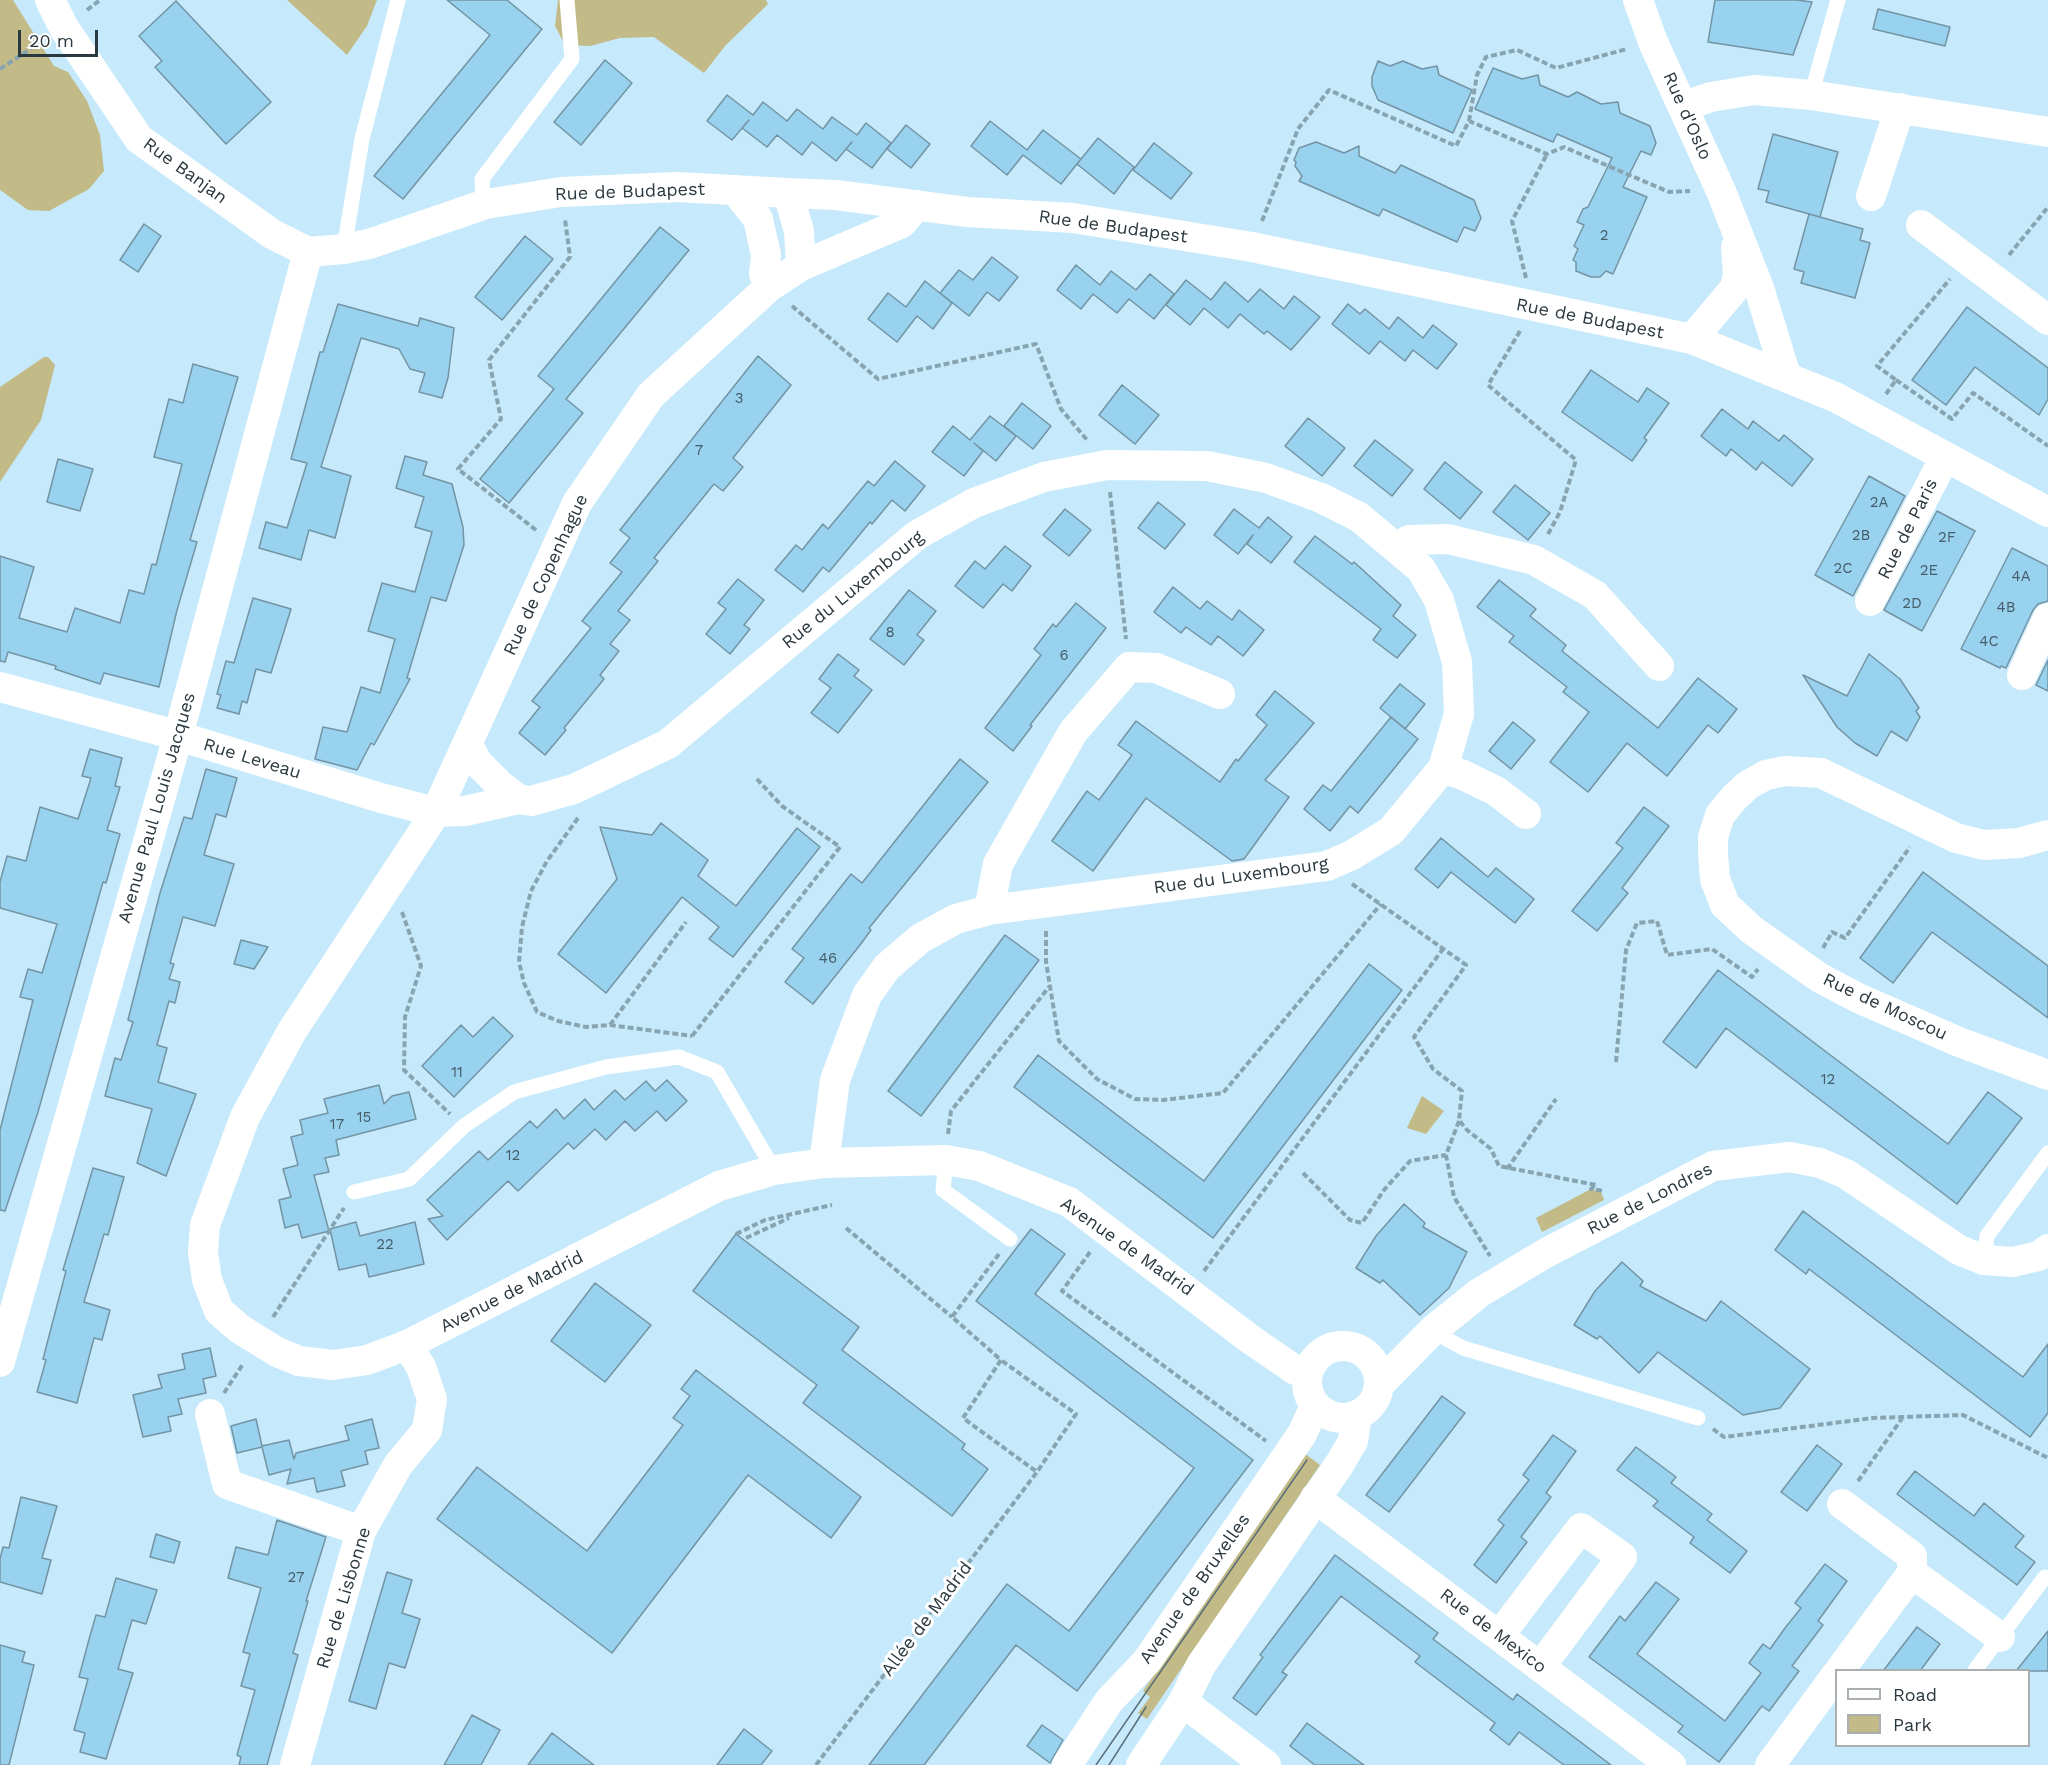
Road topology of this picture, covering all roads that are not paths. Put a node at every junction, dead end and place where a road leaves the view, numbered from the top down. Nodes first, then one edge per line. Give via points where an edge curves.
1 (50, 0) edge
2 (398, 0) edge
3 (567, 0) edge
4 (1638, 0) edge
5 (1838, 0) edge
6 (1811, 95) junction
7 (1684, 106) junction
8 (1900, 108) junction
9 (2048, 132) edge
10 (735, 190) junction
11 (788, 193) junction
12 (1871, 196) dead end
13 (483, 205) junction
14 (917, 205) junction
15 (1921, 225) dead end
16 (1735, 232) junction
17 (344, 249) junction
18 (308, 252) junction
19 (801, 266) junction
20 (769, 287) junction
21 (2048, 320) edge
22 (1692, 339) junction
23 (1786, 376) junction
24 (1834, 397) joint
25 (1945, 457) junction
26 (2048, 512) edge
27 (1398, 547) junction
28 (1870, 601) dead end
29 (2048, 618) edge
30 (1659, 666) dead end
31 (2022, 675) dead end
32 (0, 687) edge
33 (1220, 694) dead end
34 (178, 736) junction
35 (467, 744) junction
36 (1443, 768) junction
37 (518, 799) junction
38 (436, 812) junction
39 (1526, 814) dead end
40 (2048, 835) edge
41 (989, 910) junction
42 (2048, 1075) edge
43 (2048, 1154) edge
44 (946, 1160) junction
45 (824, 1163) junction
46 (774, 1170) junction
47 (354, 1192) road end
48 (1010, 1239) road end
49 (2048, 1249) edge
50 (1984, 1260) junction
51 (1432, 1331) junction
52 (407, 1345) junction
53 (0, 1362) edge
54 (1308, 1372) junction
55 (1380, 1384) junction
56 (1316, 1406) junction
57 (210, 1414) road end
58 (1357, 1416) junction
59 (1698, 1418) road end
60 (1315, 1498) junction
61 (1842, 1504) road end
62 (359, 1538) junction
63 (1912, 1574) junction
64 (2045, 1577) dead end
65 (1499, 1636) junction
66 (2000, 1637) junction
67 (1541, 1666) junction
68 (1841, 1669) edge
69 (1976, 1669) edge
70 (1835, 1676) edge
71 (1183, 1702) junction
72 (295, 1765) edge
73 (1066, 1765) edge
74 (1141, 1765) edge
75 (1266, 1765) edge
76 (1671, 1765) edge
77 (1771, 1765) edge

1 - 18 street, Rue Banjan via 64,28 140,139 272,234
2 - 17 lane via 362,139
3 - 13 lane via 572,59 482,179
4 - 7 street, Rue d'Oslo
5 - 6 lane
6 - 7 street via 1754,90
6 - 8 street
7 - 16 street, Rue d'Oslo
8 - 9 street
8 - 12 street
10 - 11 street, Rue de Budapest
10 - 13 street, Rue de Budapest via 677,187 561,192
10 - 20 street via 758,219
11 - 14 street, Rue de Budapest
11 - 19 street via 799,231
13 - 17 street, Rue de Budapest
14 - 19 street, Rue de Copenhague via 902,223
14 - 22 street, Rue de Budapest via 1073,218 1252,247
15 - 21 street
16 - 22 street, Rue d'Oslo via 1735,288
16 - 23 street, Rue d'Oslo via 1759,288
17 - 18 street, Rue de Budapest
18 - 34 street, Avenue Paul Louis Jacques
19 - 20 street, Rue de Copenhague
20 - 35 street, Rue de Copenhague via 651,395 577,502
22 - 23 street, Rue de Budapest
23 - 24 street, Rue de Budapest
24 - 25 street, Rue de Paris
25 - 26 street, Rue de Paris
25 - 28 street, Rue de Paris
27 - 30 street via 1409,540 1448,539 1534,560 1595,596
27 - 36 street, Rue du Luxembourg via 1421,568 1439,600 1457,663 1459,714
27 - 37 street, Rue du Luxembourg via 1359,517 1322,498 1266,478 1207,466 1107,465 1044,477 974,503 917,535 668,744 588,783 531,801
29 - 31 street
32 - 34 street, Rue Leveau
33 - 41 street via 1156,669 1128,667 1067,742 998,864
34 - 38 street, Rue Leveau
34 - 53 street, Avenue Paul Louis Jacques
35 - 37 street via 478,763
35 - 38 street, Rue de Copenhague
36 - 39 street via 1496,791
36 - 41 street, Rue du Luxembourg via 1390,831 1327,866
37 - 38 street, Rue du Luxembourg
38 - 52 street, Avenue de Madrid via 291,1031 245,1117 205,1225 203,1252 207,1280 219,1311 258,1341 299,1361 333,1365 367,1360
40 - 42 street, Rue de Moscou via 2019,843 1984,845 1956,838 1821,773 1785,771 1748,785 1720,814 1713,837 1716,879 1725,904 1752,930 1820,978 1959,1042
41 - 45 street, Rue du Luxembourg via 956,919 921,938 887,967 867,995 835,1080
43 - 50 lane via 1988,1236
44 - 45 street, Avenue de Madrid
44 - 48 lane via 944,1190
44 - 54 street, Avenue de Madrid via 979,1166 1069,1202 1294,1370
45 - 46 street, Avenue de Madrid
46 - 47 lane via 717,1072 679,1057 606,1067 514,1092 464,1126 409,1179
46 - 52 street, Avenue de Madrid via 719,1186
49 - 50 street, Rue de Londres via 2039,1256 2013,1262
50 - 51 street, Rue de Londres via 1959,1250 1846,1174 1820,1163 1790,1157 1713,1166 1504,1278
51 - 55 street, Rue de Londres
51 - 59 lane via 1463,1348
52 - 62 street, Rue de Lisbonne via 421,1366 432,1399 427,1430 398,1465
54 - 55 street via 1315,1358 1343,1345 1358,1348 1369,1356
54 - 56 street via 1309,1395
55 - 58 street via 1374,1402
56 - 58 street via 1328,1416 1340,1419
56 - 73 street, Avenue de Bruxelles via 1302,1434 1147,1660 1109,1701
57 - 62 street via 227,1484
58 - 60 street via 1353,1442
60 - 65 street, Rue de Mexico
60 - 71 street via 1201,1665
61 - 63 street via 1912,1556
62 - 72 street, Rue de Lisbonne
63 - 66 street
63 - 68 street
64 - 66 lane
65 - 67 street, Rue de Mexico
65 - 67 street via 1581,1528 1622,1557
66 - 69 lane
67 - 76 street, Rue de Mexico
70 - 77 street
71 - 74 street
71 - 75 street

